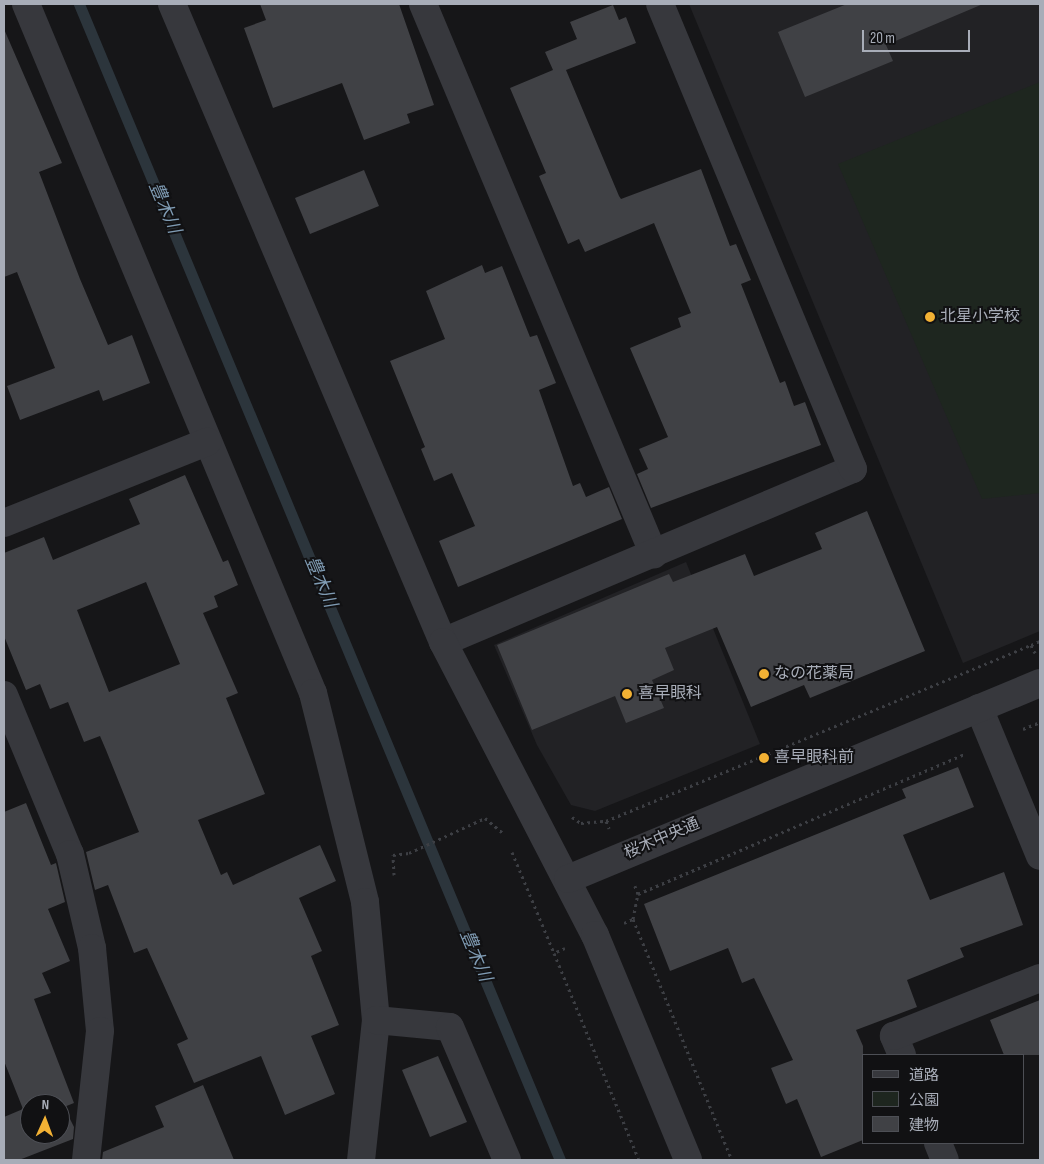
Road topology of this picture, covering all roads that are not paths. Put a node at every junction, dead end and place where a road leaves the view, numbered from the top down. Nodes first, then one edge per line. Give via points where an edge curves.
1 (26, 4) edge
2 (172, 4) edge
3 (423, 4) edge
4 (660, 4) edge
5 (207, 442) junction
6 (4, 523) edge
7 (654, 555) junction
8 (443, 642) junction
9 (1039, 670) edge
10 (4, 695) edge
11 (978, 708) junction
12 (1040, 856) edge
13 (568, 879) junction
14 (1040, 978) edge
15 (376, 1020) junction
16 (902, 1054) edge
17 (938, 1144) edge
18 (86, 1160) edge
19 (361, 1160) edge
20 (507, 1160) edge
21 (688, 1160) edge
22 (945, 1160) edge

1 - 5 street
2 - 8 street
3 - 7 street
4 - 7 street via 854,469
5 - 6 street
5 - 15 street via 312,693 365,902
7 - 8 street
8 - 13 street
9 - 11 street, 桜木中央通
10 - 18 street via 70,854 92,948 100,1031
11 - 12 street
11 - 13 street, 桜木中央通
13 - 21 street via 595,935
14 - 16 street via 894,1036
15 - 19 street
15 - 20 street via 450,1027
17 - 22 street

